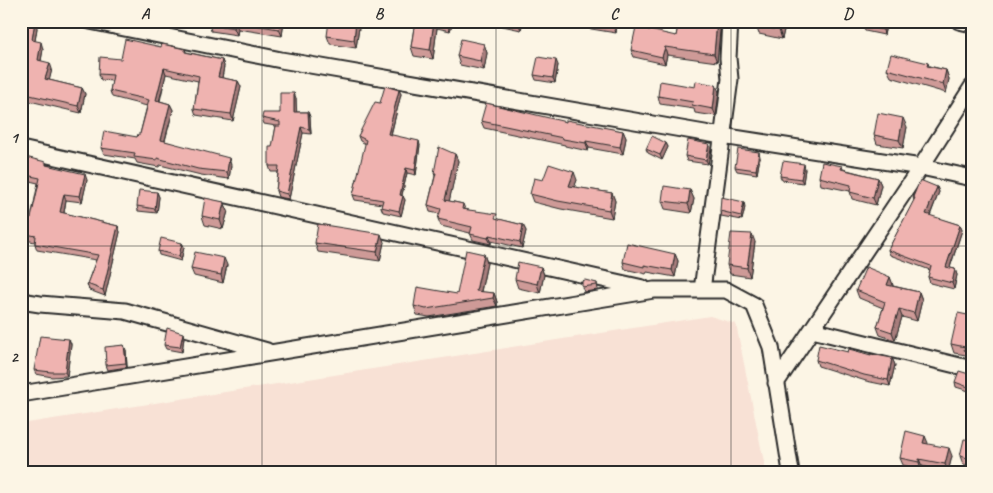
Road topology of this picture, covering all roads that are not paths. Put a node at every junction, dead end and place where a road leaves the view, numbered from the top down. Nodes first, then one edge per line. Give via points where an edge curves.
1 (90, 21) edge
2 (730, 21) edge
3 (959, 21) edge
4 (972, 24) edge
5 (972, 87) edge
6 (722, 136) junction
7 (21, 149) edge
8 (920, 167) junction
9 (972, 178) edge
10 (654, 290) junction
11 (702, 290) junction
12 (21, 301) edge
13 (812, 330) junction
14 (271, 352) junction
15 (972, 369) edge
16 (776, 384) junction
17 (21, 394) edge
18 (791, 472) edge

1 - 6 street via 281,60
2 - 6 street via 730,79
3 - 4 street
5 - 8 street
6 - 8 street
6 - 11 street
7 - 10 street
8 - 9 street
8 - 13 street
10 - 11 street
10 - 14 street
11 - 16 street via 726,290 754,305 771,347
12 - 14 street via 125,311
13 - 15 street
13 - 16 street
14 - 17 street
16 - 18 street

